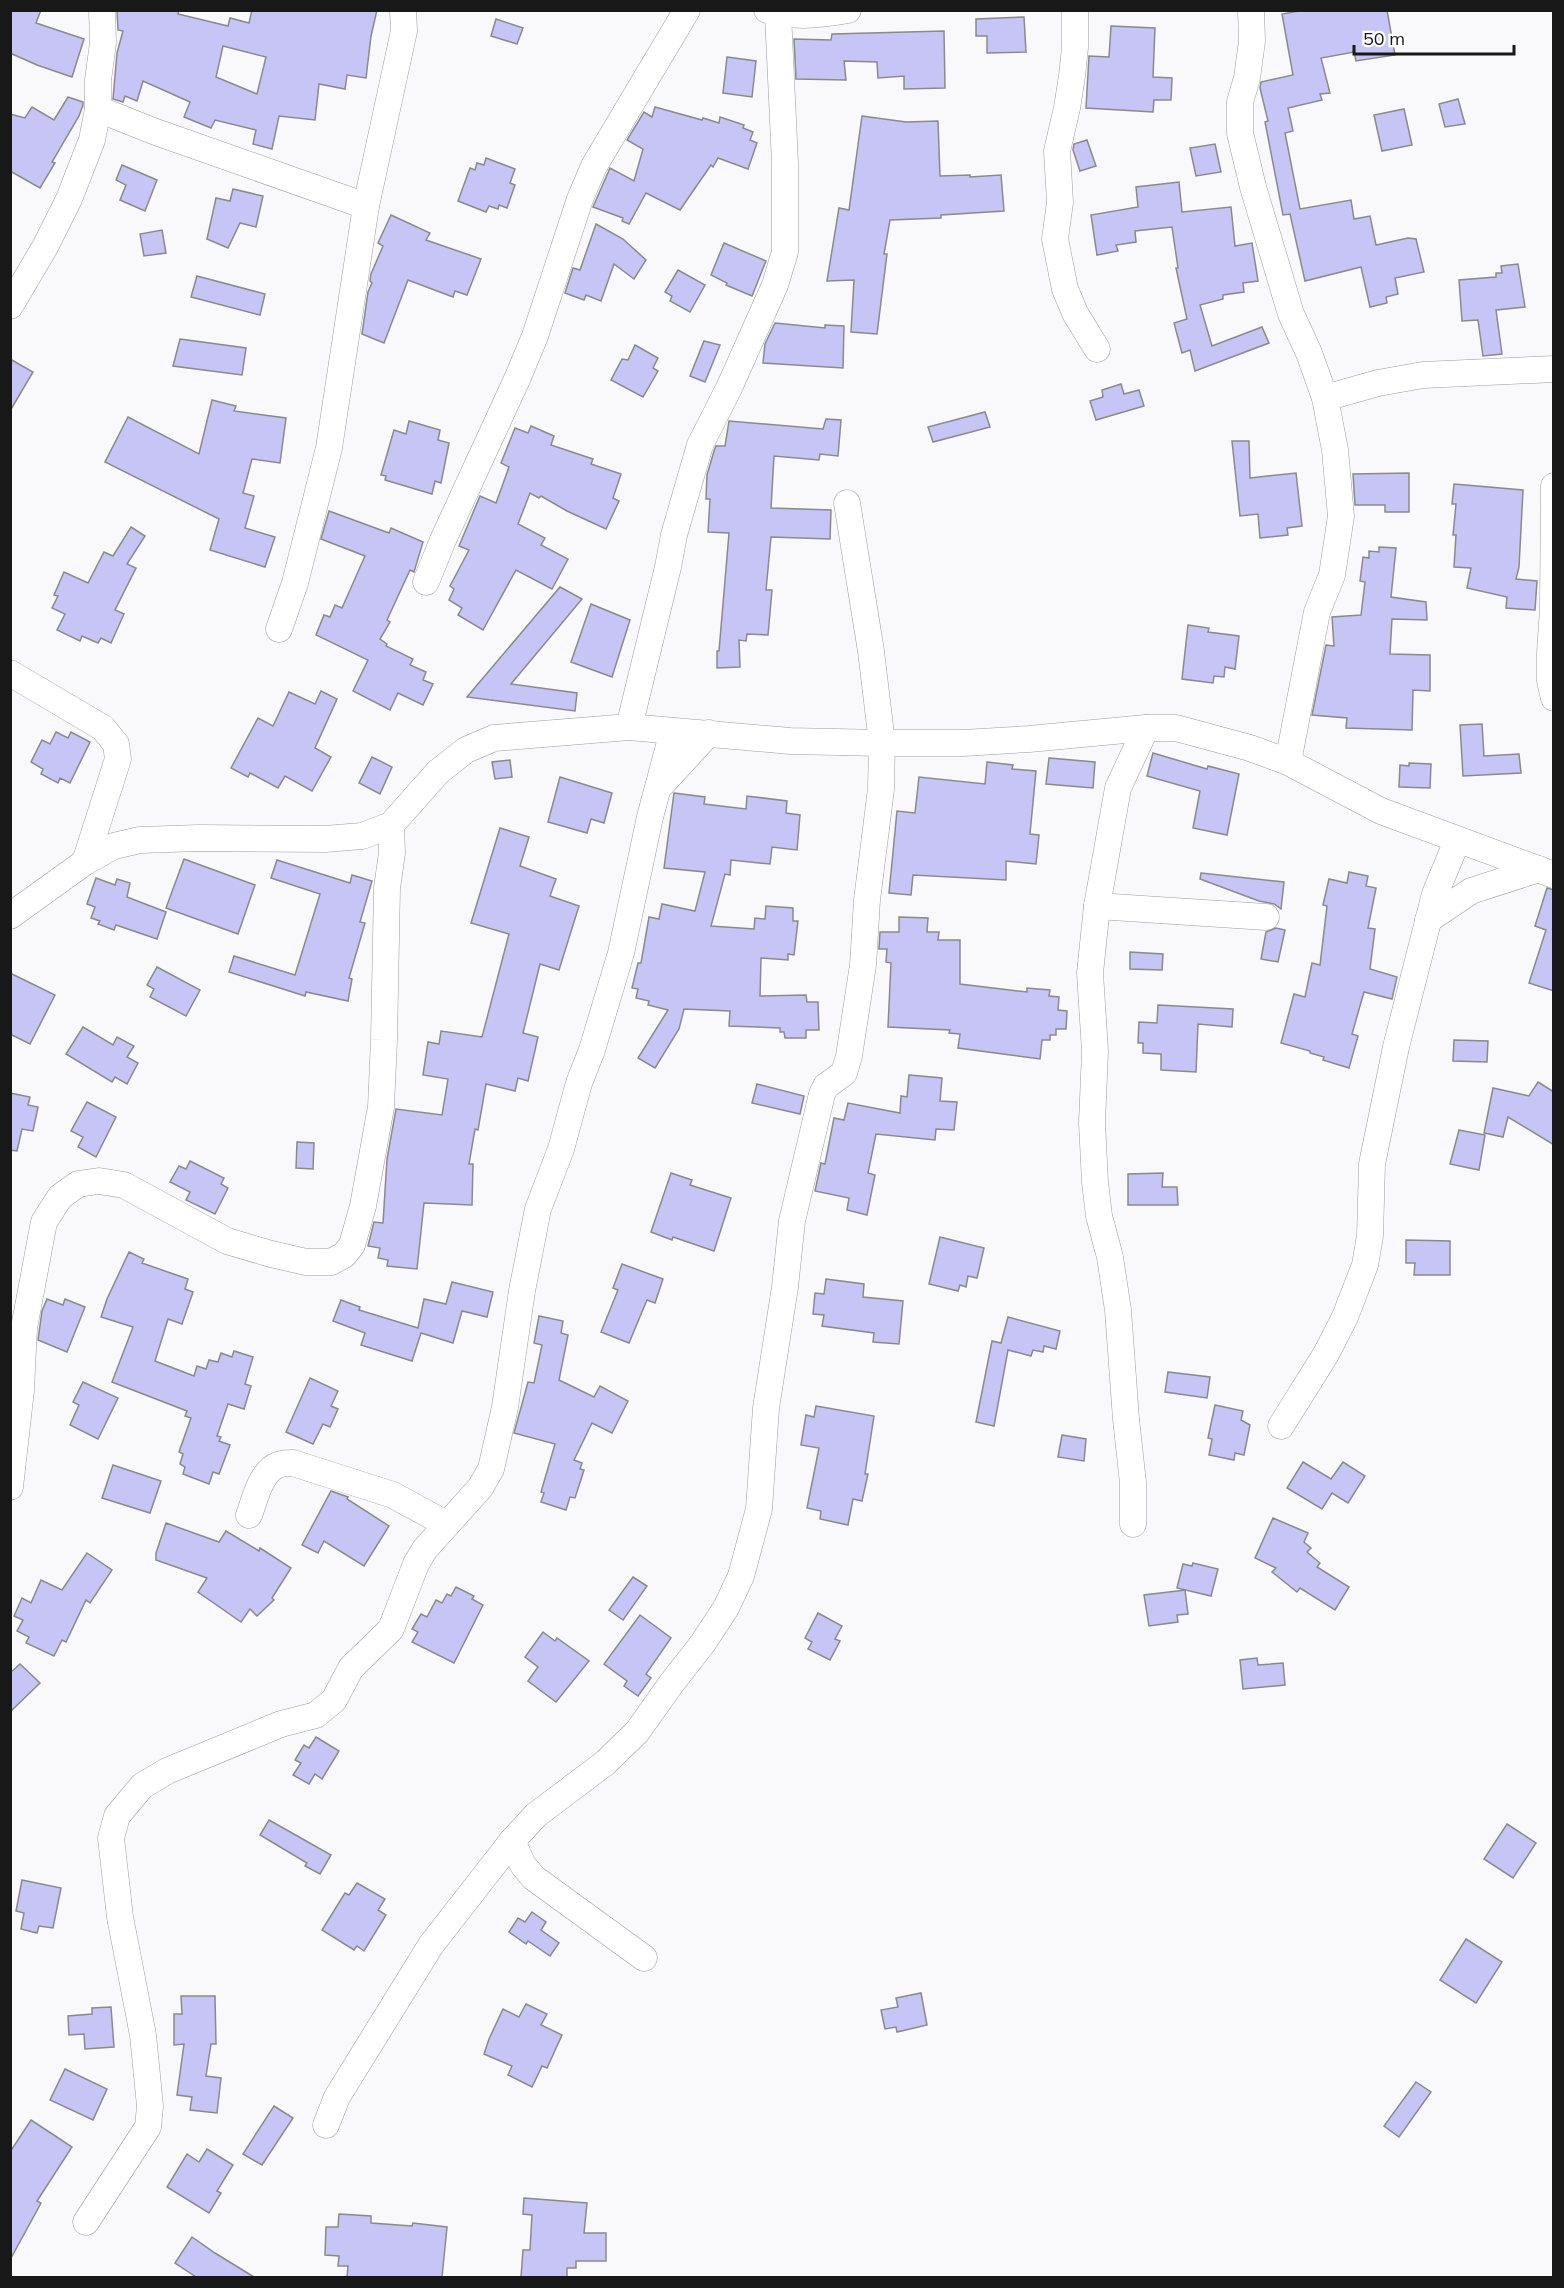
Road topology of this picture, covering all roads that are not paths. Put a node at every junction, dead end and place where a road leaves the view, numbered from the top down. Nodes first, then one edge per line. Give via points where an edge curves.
1 (102, 10) edge
2 (403, 10) edge
3 (687, 10) edge
4 (848, 10) edge
5 (1075, 10) edge
6 (1251, 10) edge
7 (772, 12) edge
8 (98, 109) junction
9 (366, 206) junction
10 (10, 306) edge
11 (1096, 349) dead end
12 (1554, 369) edge
13 (1325, 398) junction
14 (1554, 486) edge
15 (847, 503) dead end
16 (426, 582) dead end
17 (279, 629) dead end
18 (10, 674) edge
19 (1554, 698) edge
20 (629, 727) junction
21 (1146, 728) junction
22 (673, 731) junction
23 (709, 733) junction
24 (882, 743) junction
25 (1288, 762) junction
26 (658, 788) junction
27 (391, 825) junction
28 (1457, 841) junction
29 (85, 862) junction
30 (1546, 872) edge
31 (1096, 906) junction
32 (10, 916) edge
33 (1266, 917) dead end
34 (1428, 920) junction
35 (17, 1329) edge
36 (1281, 1426) dead end
37 (10, 1487) edge
38 (249, 1515) dead end
39 (446, 1524) junction
40 (1134, 1524) dead end
41 (512, 1840) junction
42 (644, 1958) dead end
43 (326, 2125) dead end
44 (86, 2222) dead end

1 - 8 street
2 - 9 street via 404,31
3 - 16 street via 594,166 535,336
4 - 7 street via 813,16
5 - 11 street via 1072,76 1057,151 1060,202 1054,239 1065,289
6 - 13 street via 1252,41 1240,102 1240,133 1291,314
7 - 20 street via 785,163 785,252 775,285 700,445 674,535
8 - 9 street
8 - 10 street via 92,140 69,199
9 - 17 street via 329,448 301,562
12 - 13 street via 1423,375
13 - 25 street via 1341,516 1332,575 1317,612
14 - 19 street via 1550,653
15 - 24 street
18 - 29 street via 103,728 116,744 118,759
20 - 22 street
20 - 27 street via 494,738 466,750 438,772
21 - 24 street via 996,741
21 - 25 street via 1176,728
21 - 31 street via 1118,788
22 - 23 street
22 - 26 street
23 - 24 street via 790,741
23 - 26 street
24 - 41 street via 882,789 849,1056 844,1073 826,1086 822,1094 792,1221 766,1407 759,1509 741,1576 703,1643 637,1732 605,1763 536,1815
25 - 28 street via 1381,812
26 - 39 street via 621,953 561,1149 538,1209 491,1469 480,1488
27 - 29 street via 362,836 325,839 140,840 114,846
27 - 35 street via 381,1107 352,1245 331,1262 288,1258 227,1241 124,1185 99,1180 78,1184 60,1197 44,1222
28 - 30 street
28 - 34 street
29 - 32 street
30 - 34 street via 1471,891
31 - 33 street
31 - 40 street via 1090,973 1095,1051 1095,1182 1118,1310
34 - 36 street via 1372,1164 1370,1236 1365,1264 1326,1354
35 - 37 street via 21,1390
38 - 39 street via 268,1471 278,1464 293,1463 393,1495
39 - 44 street via 416,1564 391,1629 351,1668 334,1700 316,1715 281,1724 167,1771 142,1786 117,1816 111,1838 120,1917 143,2035 150,2106 148,2127
41 - 42 street via 523,1865 534,1878
41 - 43 street via 431,1945 337,2097

